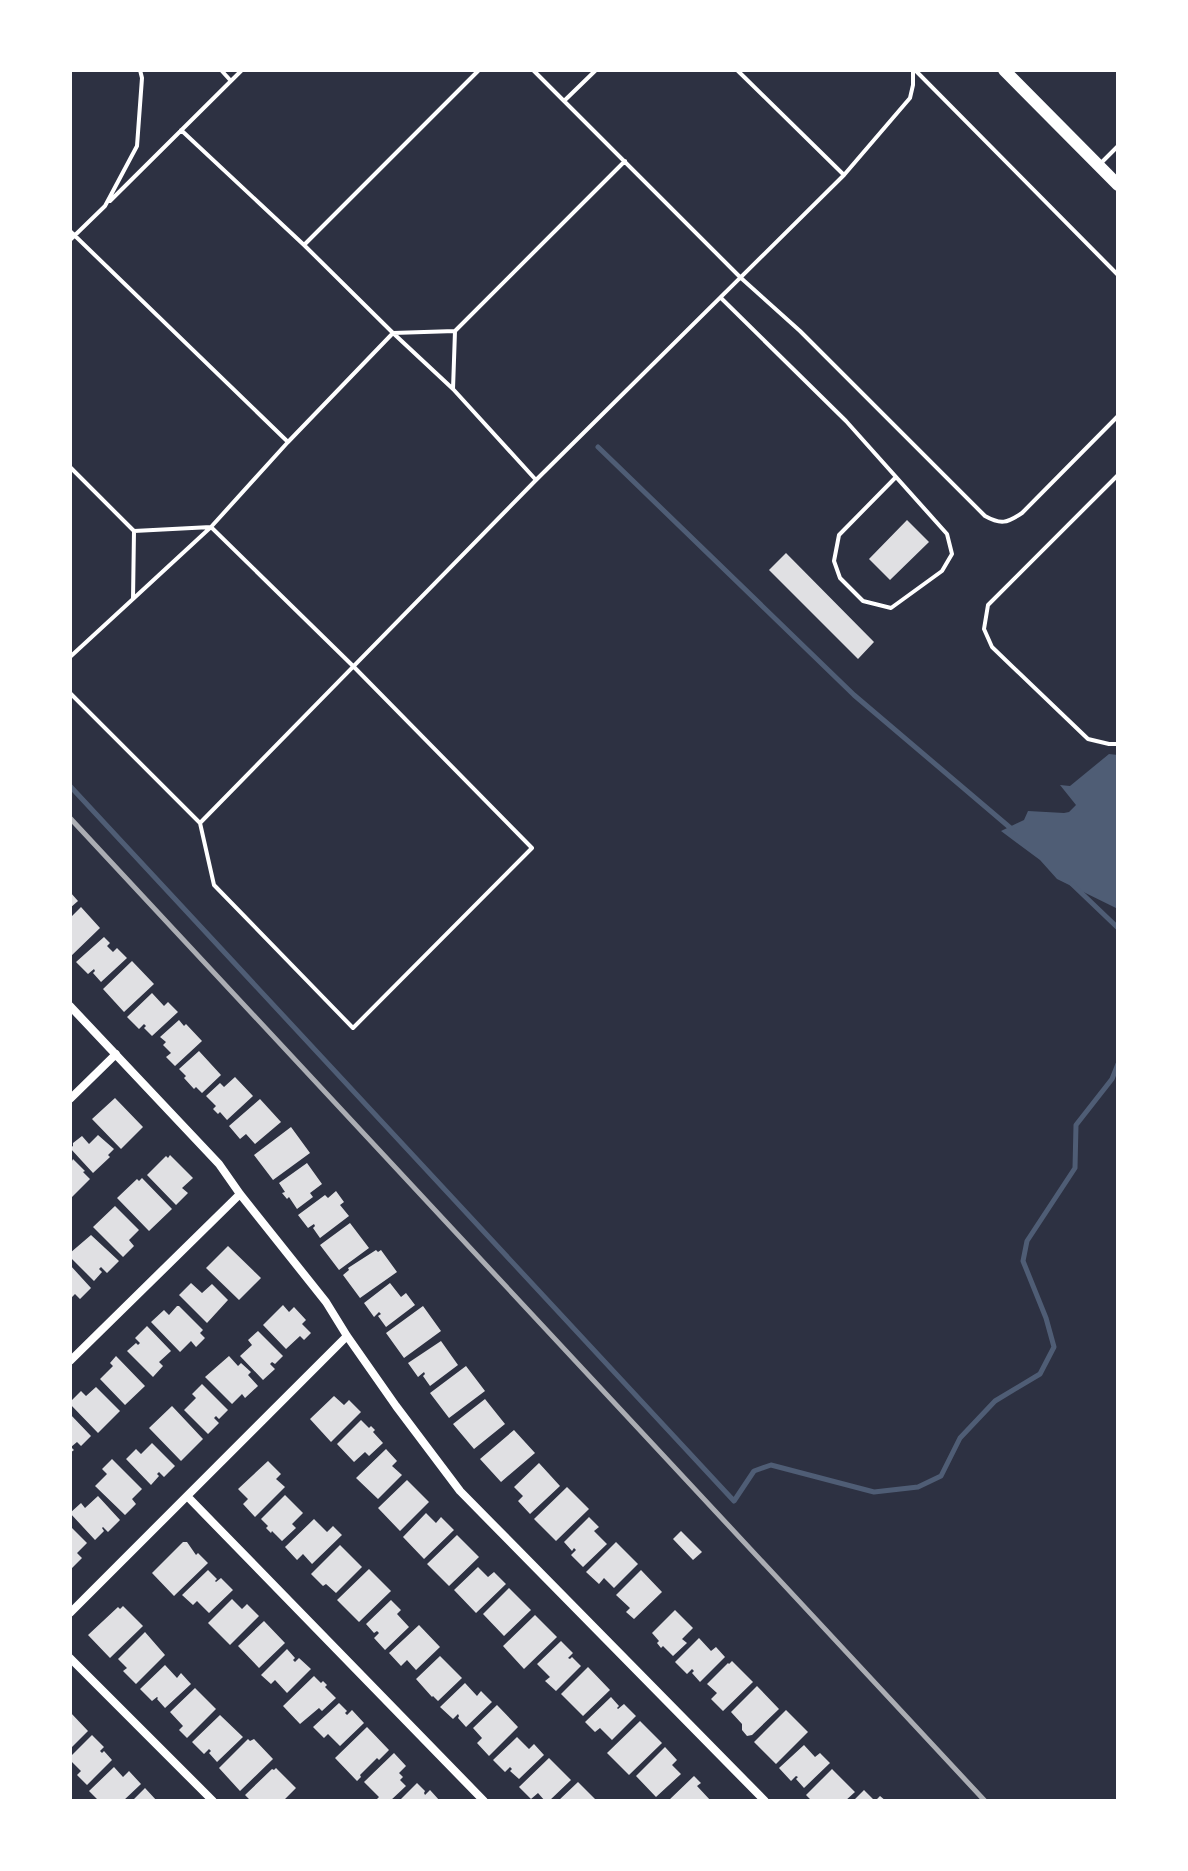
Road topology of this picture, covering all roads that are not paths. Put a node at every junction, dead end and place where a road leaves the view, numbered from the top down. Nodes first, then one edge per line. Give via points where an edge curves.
1 (140, 70) edge
2 (221, 70) edge
3 (242, 70) edge
4 (479, 70) edge
5 (533, 70) edge
6 (596, 70) edge
7 (737, 70) edge
8 (914, 70) edge
9 (1004, 70) edge
10 (231, 81) junction
11 (564, 101) junction
12 (181, 130) junction
13 (1118, 146) edge
14 (625, 161) junction
15 (1098, 165) junction
16 (844, 175) junction
17 (1118, 185) edge
18 (105, 206) junction
19 (71, 236) edge
20 (304, 245) junction
21 (1118, 275) edge
22 (741, 278) junction
23 (721, 298) junction
24 (455, 331) junction
25 (393, 333) junction
26 (453, 389) junction
27 (1118, 416) edge
28 (288, 442) junction
29 (70, 467) edge
30 (1118, 475) edge
31 (896, 477) junction
32 (536, 480) junction
33 (211, 527) junction
34 (134, 531) junction
35 (133, 599) junction
36 (70, 657) edge
37 (353, 666) junction
38 (70, 693) edge
39 (1118, 744) edge
40 (200, 823) junction
41 (70, 1006) edge
42 (116, 1054) junction
43 (70, 1099) edge
44 (240, 1194) junction
45 (347, 1336) junction
46 (70, 1361) edge
47 (187, 1496) junction
48 (70, 1613) edge
49 (70, 1658) edge
50 (213, 1801) edge
51 (484, 1801) edge
52 (765, 1801) edge

1 - 18 lane via 137,146
2 - 10 lane
3 - 10 lane
4 - 20 lane
5 - 11 lane
6 - 11 lane
7 - 16 lane
8 - 16 lane via 910,98
8 - 21 lane
9 - 15 main road
10 - 12 lane
11 - 14 lane
12 - 18 lane
12 - 20 lane
13 - 15 lane
14 - 22 lane
14 - 24 lane
15 - 17 main road
16 - 22 lane
18 - 19 lane
19 - 28 lane
20 - 25 lane
22 - 23 lane
22 - 27 lane via 995,521 1009,522 1022,513
23 - 31 lane
23 - 32 lane
24 - 25 lane
24 - 26 lane
25 - 26 lane
25 - 28 lane
26 - 32 lane
28 - 33 lane
29 - 34 lane
30 - 39 lane via 988,605 984,629 992,647 1088,739
31 - 31 lane via 947,534 952,554 942,571 891,608 863,601 840,578 834,561 839,535
32 - 37 lane
33 - 34 lane
33 - 35 lane
33 - 37 lane
34 - 35 lane
35 - 36 lane
37 - 40 lane
37 - 40 lane via 532,848 353,1028 214,885
38 - 40 lane
41 - 42 street
42 - 43 street
42 - 44 street via 219,1164
44 - 45 street
44 - 46 street
45 - 47 street
45 - 52 street via 460,1491
47 - 48 street
47 - 51 street
49 - 50 street

